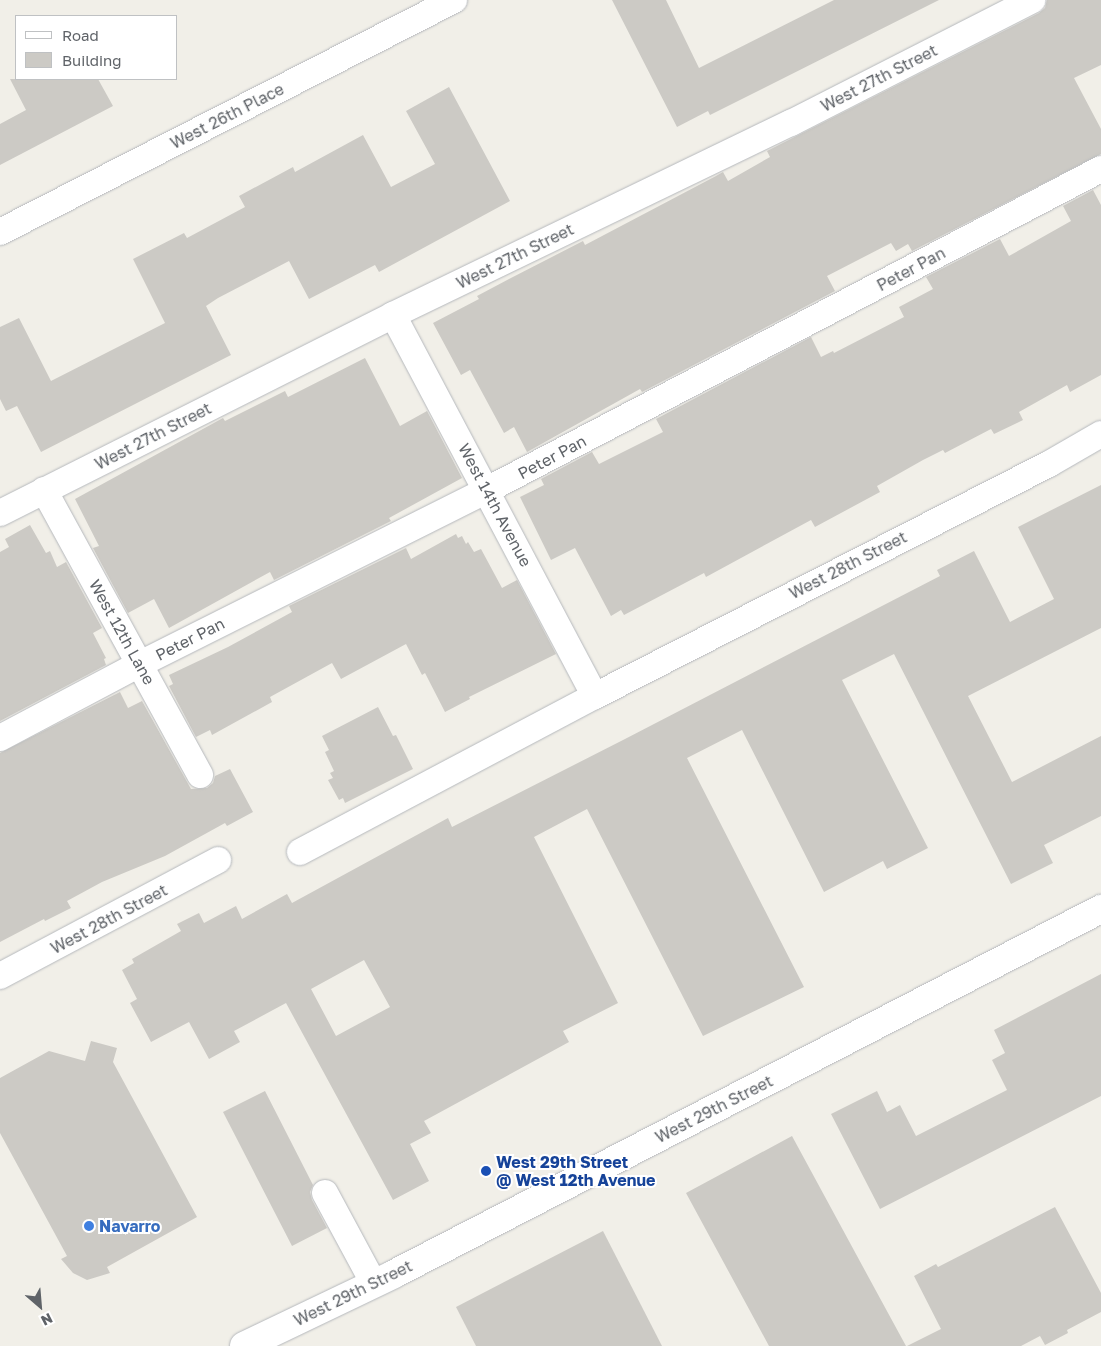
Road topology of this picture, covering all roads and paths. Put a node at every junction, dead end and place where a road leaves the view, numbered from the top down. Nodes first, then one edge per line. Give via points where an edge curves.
1 (454, 0) edge
2 (1032, 0) edge
3 (1101, 170) edge
4 (0, 232) edge
5 (393, 315) junction
6 (1101, 434) edge
7 (44, 490) junction
8 (488, 490) junction
9 (0, 513) edge
10 (140, 664) junction
11 (595, 696) junction
12 (0, 738) edge
13 (200, 775) dead end
14 (300, 852) dead end
15 (218, 860) dead end
16 (1101, 908) edge
17 (0, 976) edge
18 (325, 1193) dead end
19 (374, 1284) junction
20 (244, 1346) edge

1 - 4 street, West 26th Place
2 - 5 street, West 27th Street via 791,123
3 - 8 street, Peter Pan
5 - 7 street, West 27th Street
5 - 8 street, West 14th Avenue
6 - 11 street, West 28th Street via 1049,464
7 - 9 street, West 27th Street
7 - 10 street, West 12th Lane
8 - 10 street, Peter Pan
8 - 11 street, West 14th Avenue
10 - 12 street, Peter Pan
10 - 13 street, West 12th Lane
11 - 14 street, West 28th Street
15 - 17 street, West 28th Street
16 - 19 street, West 29th Street
18 - 19 street
19 - 20 street, West 29th Street

